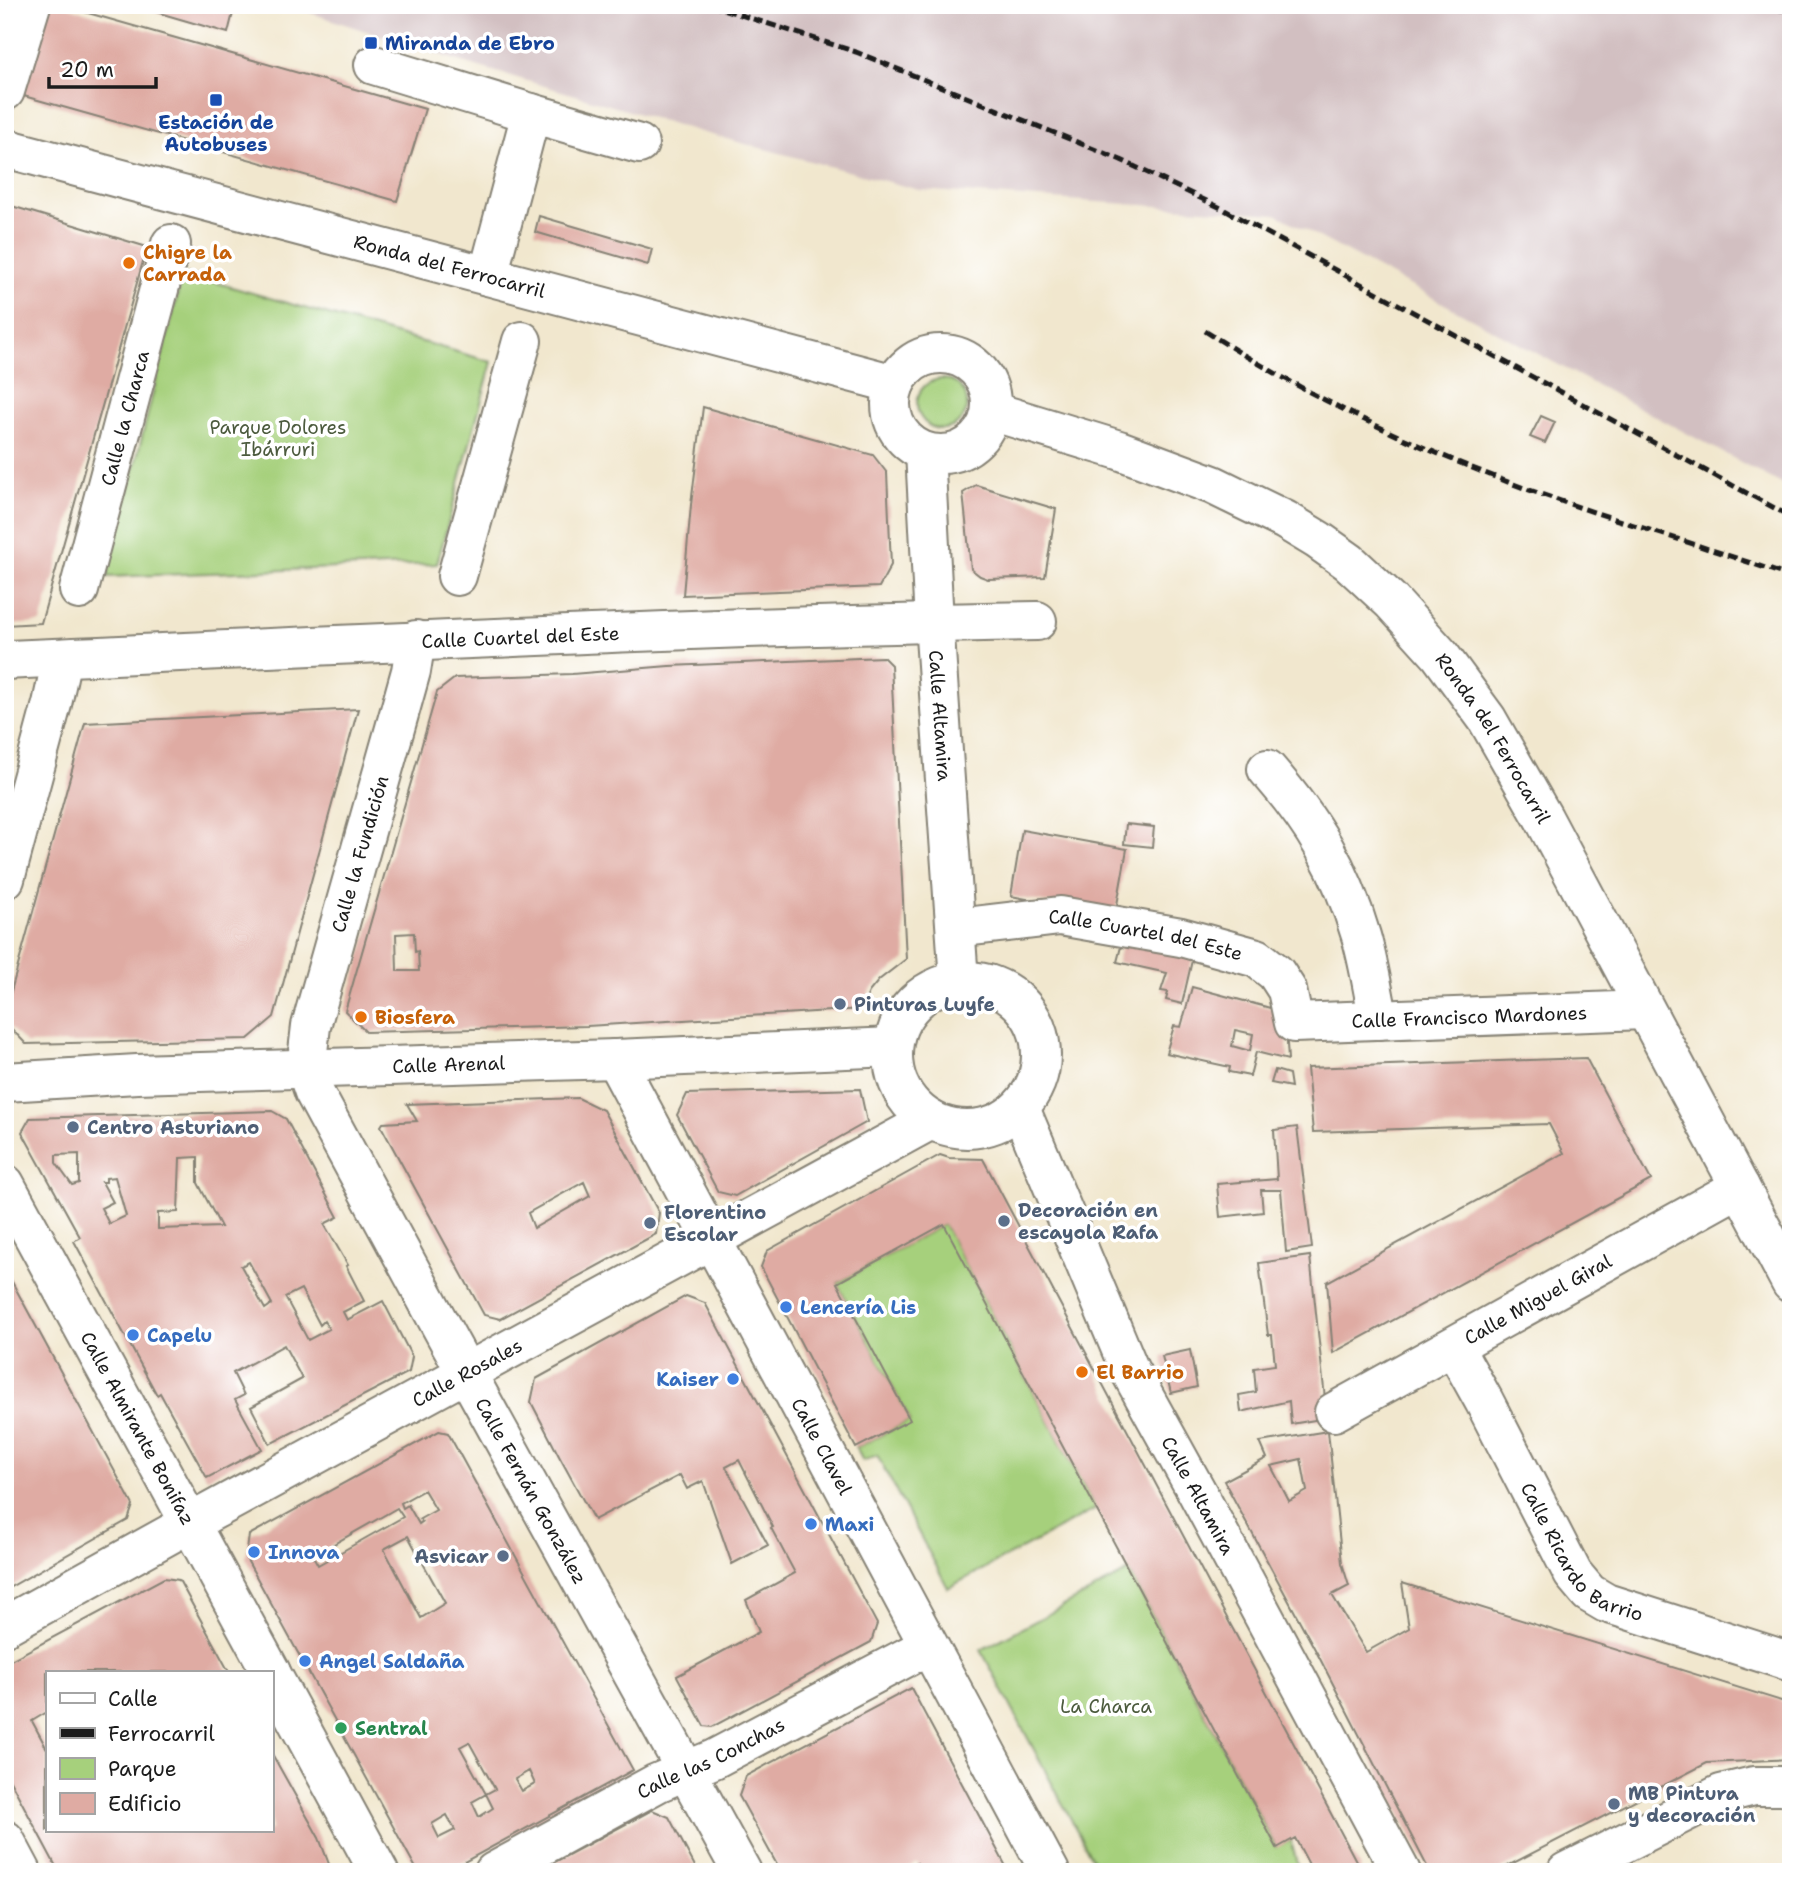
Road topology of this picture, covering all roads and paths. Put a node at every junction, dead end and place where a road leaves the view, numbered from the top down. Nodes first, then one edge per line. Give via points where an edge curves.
1 (31, 5) edge
2 (374, 65) dead end
3 (5, 91) edge
4 (531, 113) junction
5 (639, 144) dead end
6 (5, 148) edge
7 (171, 244) dead end
8 (488, 275) junction
9 (522, 341) dead end
10 (895, 384) junction
11 (991, 411) junction
12 (925, 453) junction
13 (457, 576) dead end
14 (79, 590) dead end
15 (1037, 621) dead end
16 (934, 622) junction
17 (416, 640) junction
18 (62, 658) junction
19 (5, 660) edge
20 (1267, 769) dead end
21 (5, 879) edge
22 (956, 928) junction
23 (959, 981) junction
24 (1645, 1010) junction
25 (1379, 1020) junction
26 (1294, 1023) joint
27 (893, 1047) junction
28 (615, 1059) junction
29 (306, 1069) junction
30 (5, 1082) edge
31 (1020, 1108) junction
32 (930, 1120) junction
33 (5, 1184) edge
34 (1740, 1187) junction
35 (712, 1239) junction
36 (1791, 1283) edge
37 (1454, 1347) junction
38 (467, 1373) junction
39 (1334, 1412) dead end
40 (190, 1523) junction
41 (5, 1626) edge
42 (928, 1646) junction
43 (1791, 1662) edge
44 (270, 1671) edge
45 (273, 1676) edge
46 (687, 1769) junction
47 (1791, 1786) edge
48 (5, 1840) edge
49 (22, 1872) edge
50 (379, 1872) edge
51 (494, 1872) edge
52 (743, 1872) edge
53 (1050, 1872) edge
54 (1401, 1872) edge
55 (1567, 1872) edge

1 - 3 street
2 - 4 street
4 - 5 street
4 - 8 street
6 - 8 street, Ronda del Ferrocarril
7 - 14 street, Calle la Charca
8 - 10 street, Ronda del Ferrocarril
9 - 13 street
10 - 11 street via 904,369 917,360 930,355 957,356 983,376
10 - 12 street via 891,402 894,422 907,441
11 - 12 street via 979,438 968,447 955,453
11 - 24 street, Ronda del Ferrocarril via 1213,485 1285,520 1349,562 1440,655 1486,719
12 - 16 street, Calle Altamira
15 - 16 street, Calle Cuartel del Este
16 - 17 street, Calle Cuartel del Este
16 - 22 street, Calle Altamira
17 - 18 street, Calle Cuartel del Este
17 - 29 street, Calle la Fundición via 311,1026
18 - 19 street, Calle Cuartel del Este
18 - 21 street
20 - 25 street via 1313,827 1335,866 1362,939
22 - 23 street, Calle Altamira
22 - 26 street, Calle Cuartel del Este via 1060,916 1181,937 1257,958 1276,972 1287,990
23 - 27 street via 935,988 914,1002 900,1023
23 - 31 street via 999,988 1030,1014 1042,1052 1040,1073
24 - 25 street, Calle Francisco Mardones
24 - 34 street, Ronda del Ferrocarril
25 - 26 street, Calle Francisco Mardones
27 - 28 street, Calle Arenal
27 - 32 street via 901,1089
28 - 29 street, Calle Arenal
28 - 35 street, Calle Clavel
29 - 30 street, Calle Arenal
29 - 38 street, Calle Fernán González via 320,1103
31 - 32 street via 1001,1122 977,1129 953,1128
31 - 54 street, Calle Altamira via 1130,1371
32 - 35 street, Calle Rosales
33 - 40 street, Calle Almirante Bonifaz
34 - 36 street, Ronda del Ferrocarril
34 - 37 street, Calle Miguel Giral
35 - 38 street, Calle Rosales
35 - 42 street, Calle Clavel
37 - 39 street, Calle Miguel Giral
37 - 43 street, Calle Ricardo Barrio via 1573,1574 1589,1593 1606,1603
38 - 40 street, Calle Rosales
38 - 46 street, Calle Fernán González
40 - 41 street, Calle Rosales
40 - 44 street, Calle Almirante Bonifaz
42 - 46 street, Calle las Conchas
42 - 53 street, Calle Clavel
45 - 50 street, Calle Almirante Bonifaz
46 - 51 street, Calle las Conchas
46 - 52 street, Calle Fernán González
47 - 55 street via 1754,1786 1721,1794
48 - 49 street

